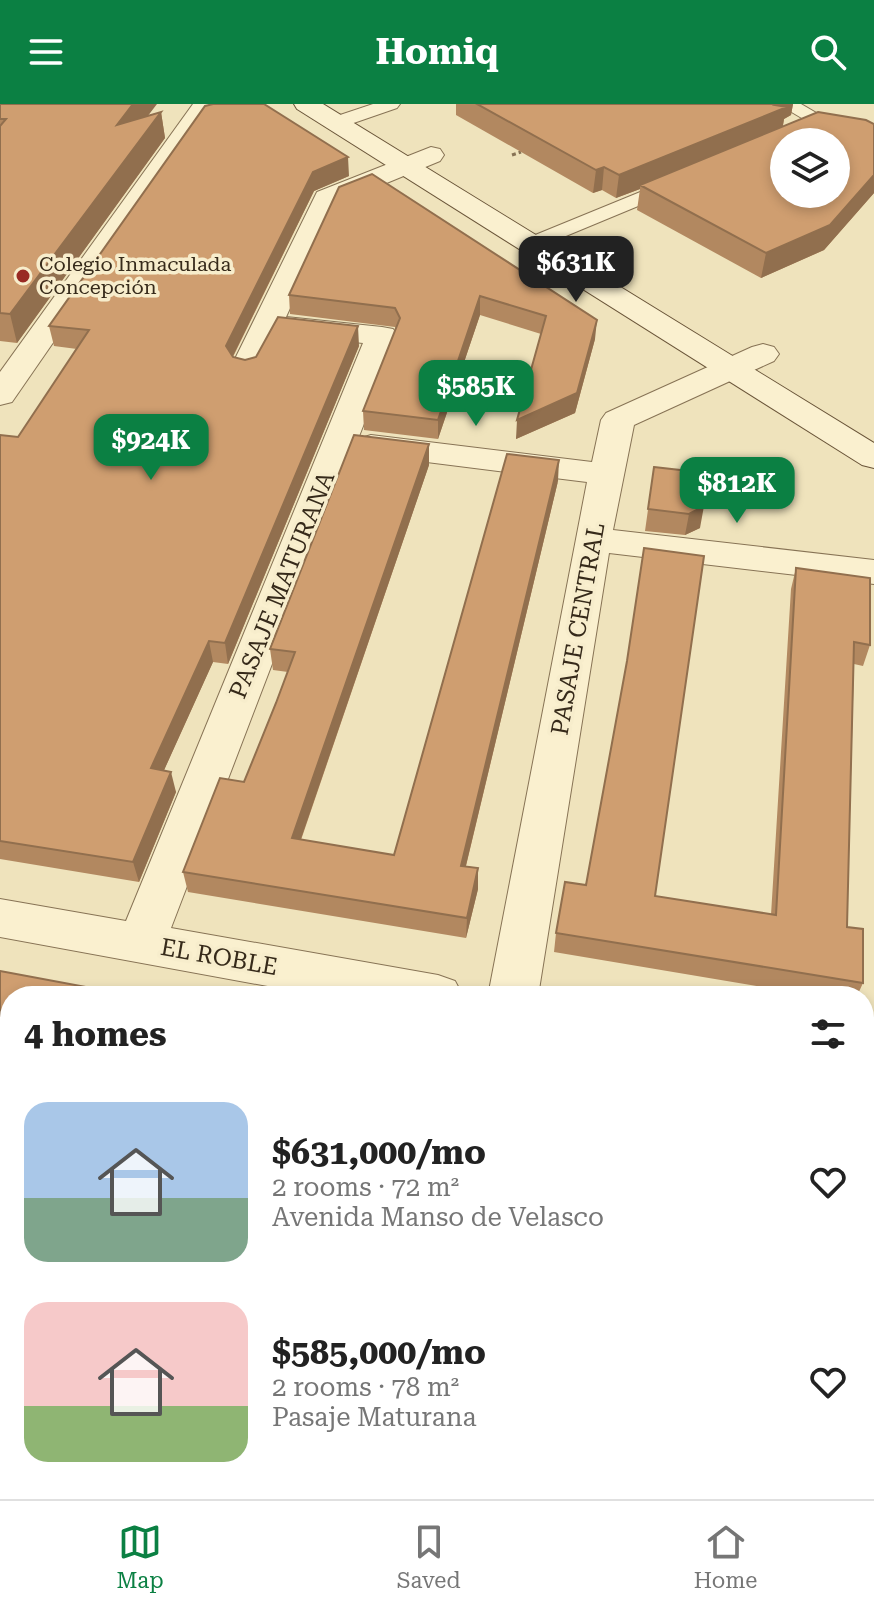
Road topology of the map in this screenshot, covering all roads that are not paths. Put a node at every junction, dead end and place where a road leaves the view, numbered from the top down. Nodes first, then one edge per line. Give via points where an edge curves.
1 (206, 104) edge
2 (306, 104) edge
3 (391, 104) edge
4 (787, 104) edge
5 (347, 114) edge
6 (763, 148) edge
7 (418, 160) junction
8 (690, 178) edge
9 (558, 232) junction
10 (530, 244) junction
11 (695, 314) dead end
12 (267, 324) junction
13 (754, 357) junction
14 (247, 367) edge
15 (0, 395) edge
16 (339, 441) junction
17 (874, 458) edge
18 (607, 474) junction
19 (593, 539) junction
20 (874, 572) edge
21 (0, 918) edge
22 (141, 943) junction
23 (382, 986) edge
24 (515, 986) edge

1 - 15 street
2 - 5 street
3 - 5 lane
4 - 6 lane via 816,118 807,130
5 - 7 street
7 - 9 street
7 - 10 street
7 - 12 street via 327,198
8 - 9 lane
9 - 10 lane
9 - 11 street
10 - 13 street
12 - 14 street
12 - 16 street, PASAJE MATURANA via 382,336
13 - 17 street
13 - 18 street, PASAJE CENTRAL via 618,420
16 - 18 street
16 - 22 street, PASAJE MATURANA
18 - 19 street, PASAJE CENTRAL
19 - 20 street
19 - 24 street, PASAJE CENTRAL
21 - 22 street, EL ROBLE
22 - 23 street, EL ROBLE

